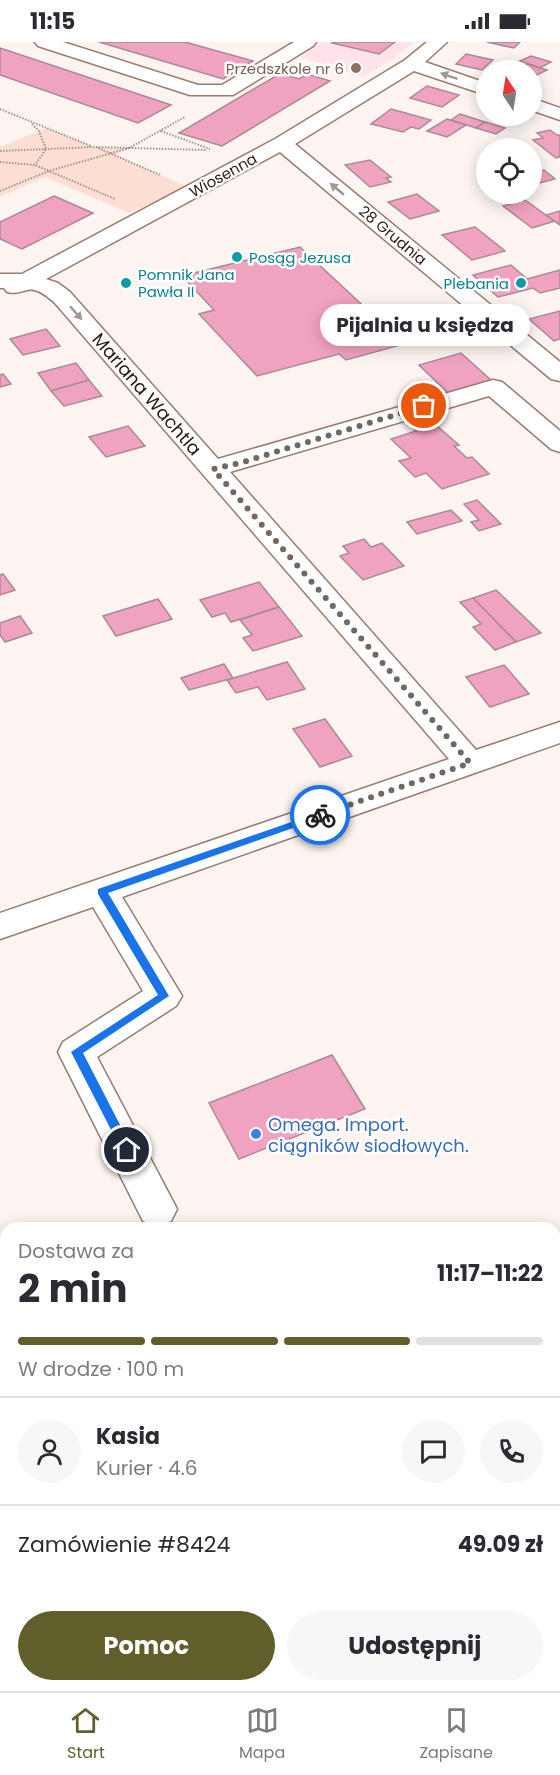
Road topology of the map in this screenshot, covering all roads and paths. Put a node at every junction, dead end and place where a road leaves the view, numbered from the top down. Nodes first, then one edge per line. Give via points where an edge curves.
1 (44, 42) edge
2 (307, 42) edge
3 (438, 42) edge
4 (412, 64) junction
5 (476, 86) edge
6 (226, 91) junction
7 (542, 108) edge
8 (0, 110) edge
9 (560, 114) edge
10 (29, 121) junction
11 (160, 131) junction
12 (282, 143) junction
13 (94, 147) junction
14 (129, 148) junction
15 (46, 149) junction
16 (0, 151) edge
17 (111, 154) junction
18 (0, 162) edge
19 (35, 165) junction
20 (50, 171) junction
21 (167, 178) dead end
22 (0, 191) edge
23 (115, 199) dead end
24 (0, 281) edge
25 (28, 281) junction
26 (0, 294) edge
27 (557, 372) edge
28 (493, 387) junction
29 (560, 444) edge
30 (213, 469) junction
31 (560, 732) edge
32 (470, 763) junction
33 (102, 891) junction
34 (0, 926) edge
35 (157, 1209) dead end

1 - 6 street via 197,91
2 - 6 street
3 - 4 street, Wiosenna
5 -> 4 street
4 - 12 street, Wiosenna
6 - 11 path
7 - 9 street
8 - 10 path
10 - 13 path
10 - 15 path via 39,131
11 - 14 path
11 - 14 path via 214,150
12 - 25 street, Wiosenna
27 -> 12 street, 28 Grudnia
13 - 14 path
13 - 15 path
13 - 17 path
14 - 17 path
15 - 16 path
15 - 19 path
17 - 20 path
17 - 21 path
18 - 19 path
19 - 20 path
20 - 22 path
20 - 23 path
24 - 25 street
25 - 26 street, Wiosenna
25 -> 30 street, Mariana Wachtla via 50,288 62,297
27 - 28 street
28 - 29 street
28 - 30 street
30 - 32 street, Mariana Wachtla
31 - 32 street
32 - 33 street
33 - 34 street
33 - 35 street via 164,996 76,1052

